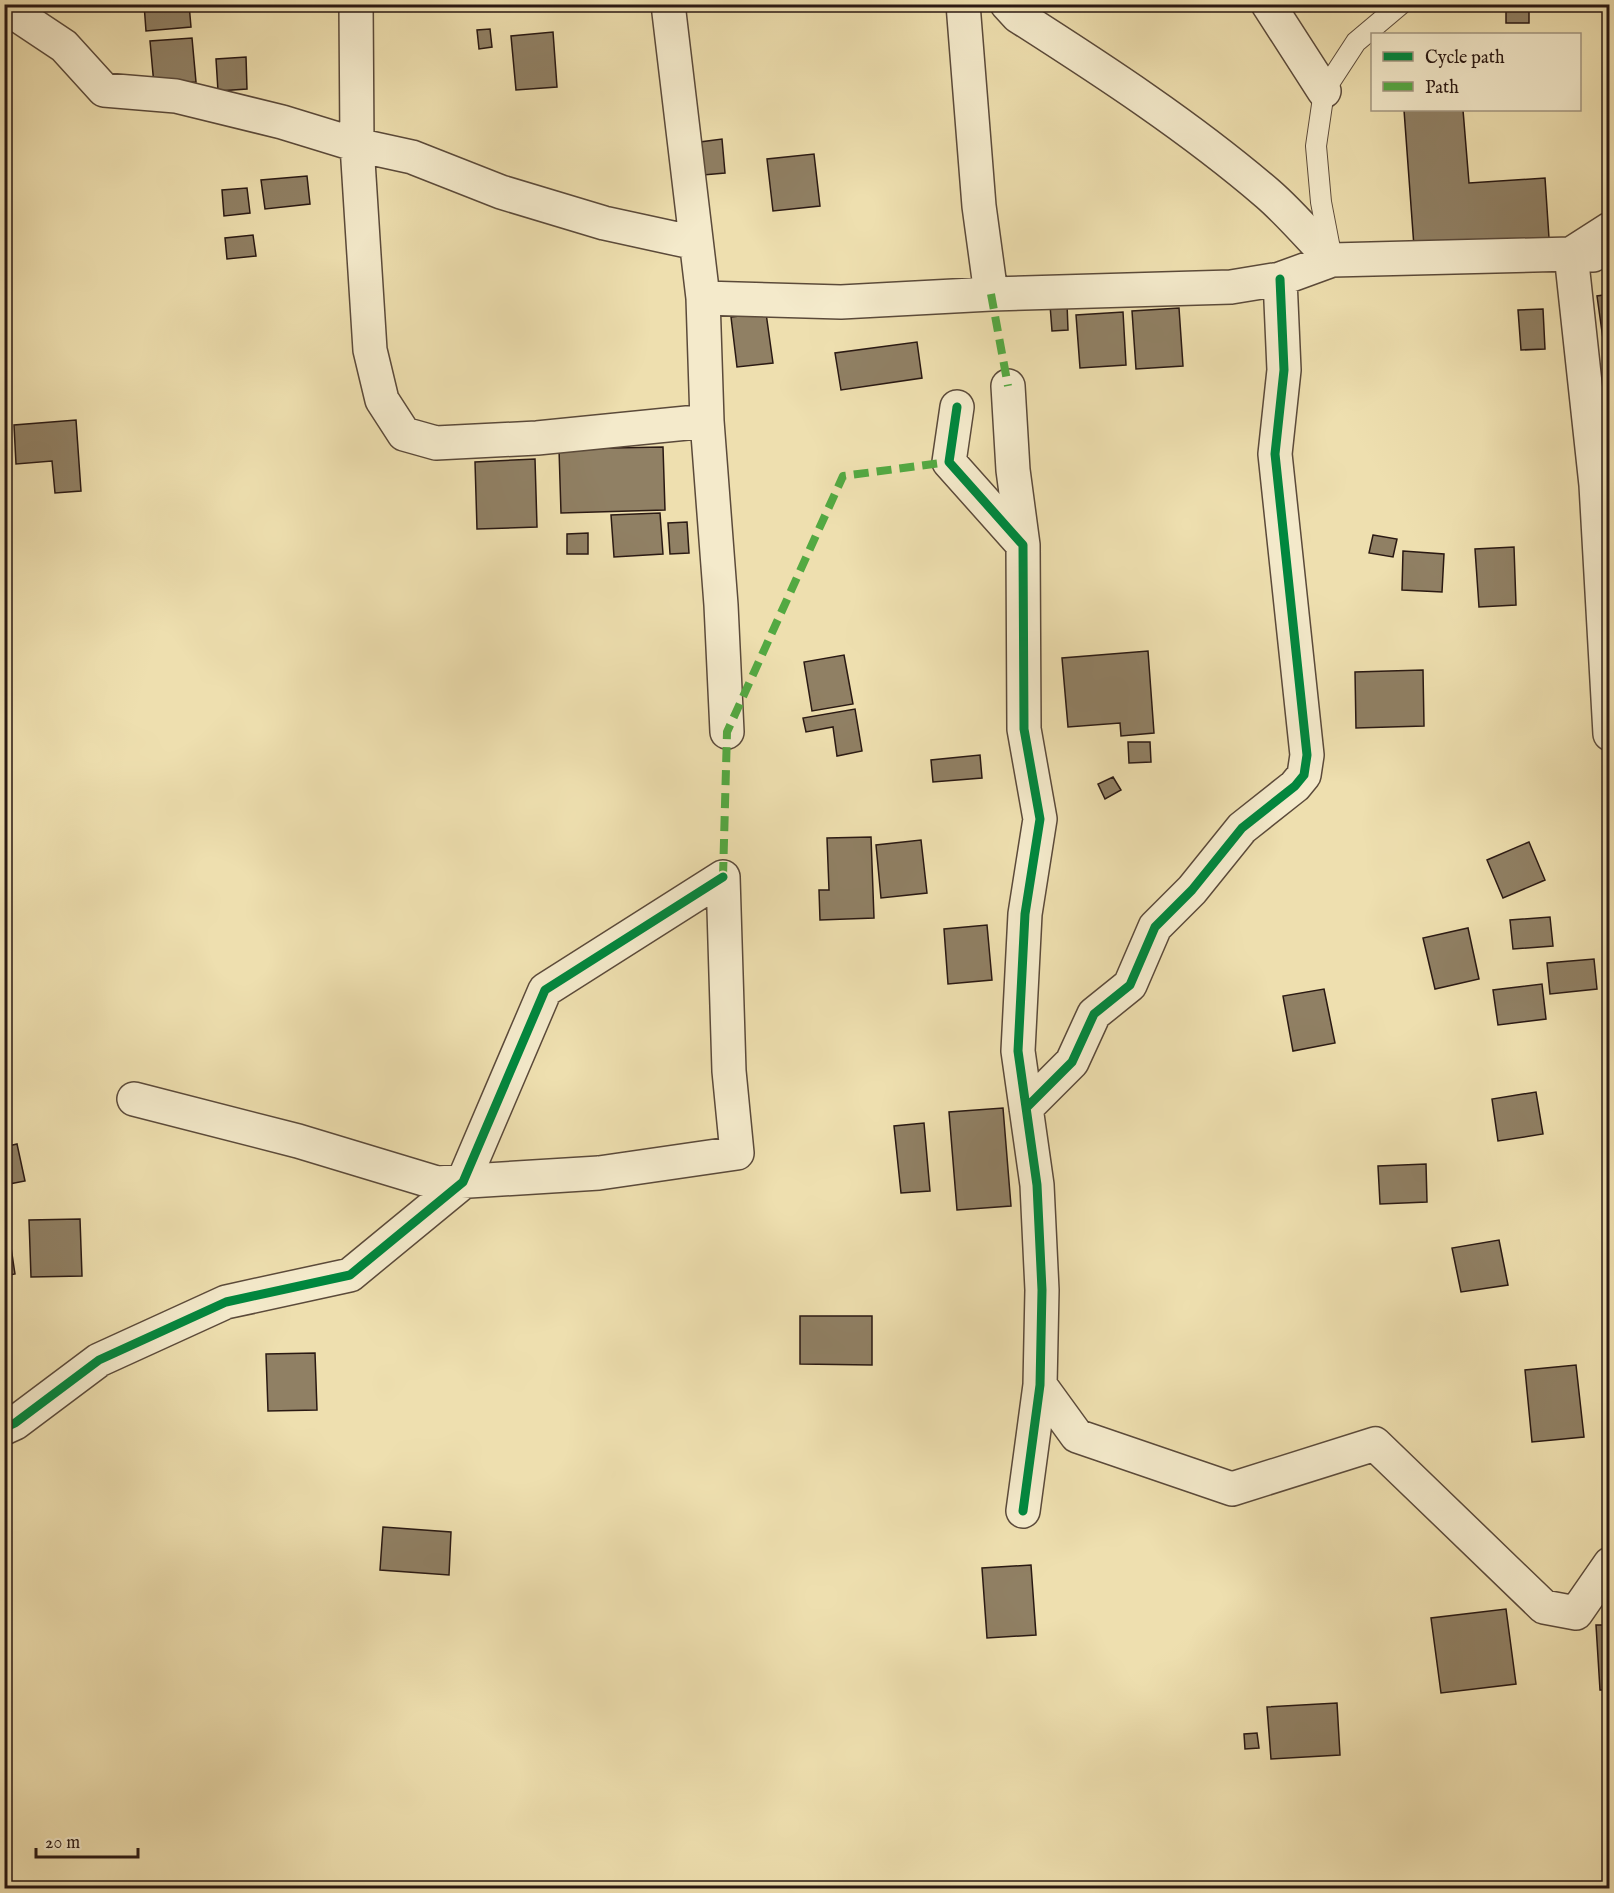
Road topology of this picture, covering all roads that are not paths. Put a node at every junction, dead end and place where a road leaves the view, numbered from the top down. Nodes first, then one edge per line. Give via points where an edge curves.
1 (356, 4) edge
2 (668, 4) edge
3 (963, 4) edge
4 (1007, 4) edge
5 (1268, 4) edge
6 (1401, 4) edge
7 (4, 6) edge
8 (1324, 91) junction
9 (357, 145) junction
10 (1610, 229) edge
11 (696, 243) junction
12 (1571, 254) junction
13 (1610, 255) edge
14 (1332, 260) junction
15 (1280, 279) junction
16 (991, 294) junction
17 (703, 298) junction
18 (1008, 386) dead end
19 (957, 407) dead end
20 (707, 421) junction
21 (1023, 545) junction
22 (727, 732) dead end
23 (1610, 734) edge
24 (134, 1099) dead end
25 (1026, 1108) junction
26 (463, 1182) junction
27 (1040, 1385) junction
28 (4, 1428) edge
29 (1023, 1511) dead end
30 (1610, 1564) edge

1 - 9 street
2 - 11 street
3 - 16 street via 979,206
4 - 14 street via 1017,16 1118,80 1269,195
5 - 8 street
6 - 8 lane via 1356,42
7 - 9 street via 64,46 104,90 176,96
8 - 14 lane via 1316,146
9 - 11 street via 412,157 501,192 604,223
9 - 20 street via 370,350 382,400 404,434 427,442 447,443
10 - 12 street
11 - 17 street
12 - 13 street
12 - 14 street
12 - 23 street via 1596,485
14 - 15 street
15 - 16 street via 1231,287
15 - 25 street via 1284,370 1275,454 1306,755 1304,775 1242,828 1192,890 1155,927 1131,985 1094,1014 1072,1062
16 - 17 street via 842,302
17 - 20 street
18 - 21 street via 1012,470
19 - 21 street via 949,462
20 - 22 street
21 - 25 street via 1024,729 1040,819 1025,914 1018,1051
24 - 26 street via 298,1141 437,1184
25 - 27 street via 1039,1208
26 - 26 street via 599,1173 737,1153 729,1071 723,877 545,990
26 - 28 street via 350,1275 226,1302 99,1360
27 - 29 street
27 - 30 street via 1077,1436 1232,1489 1375,1444 1544,1607 1576,1613

